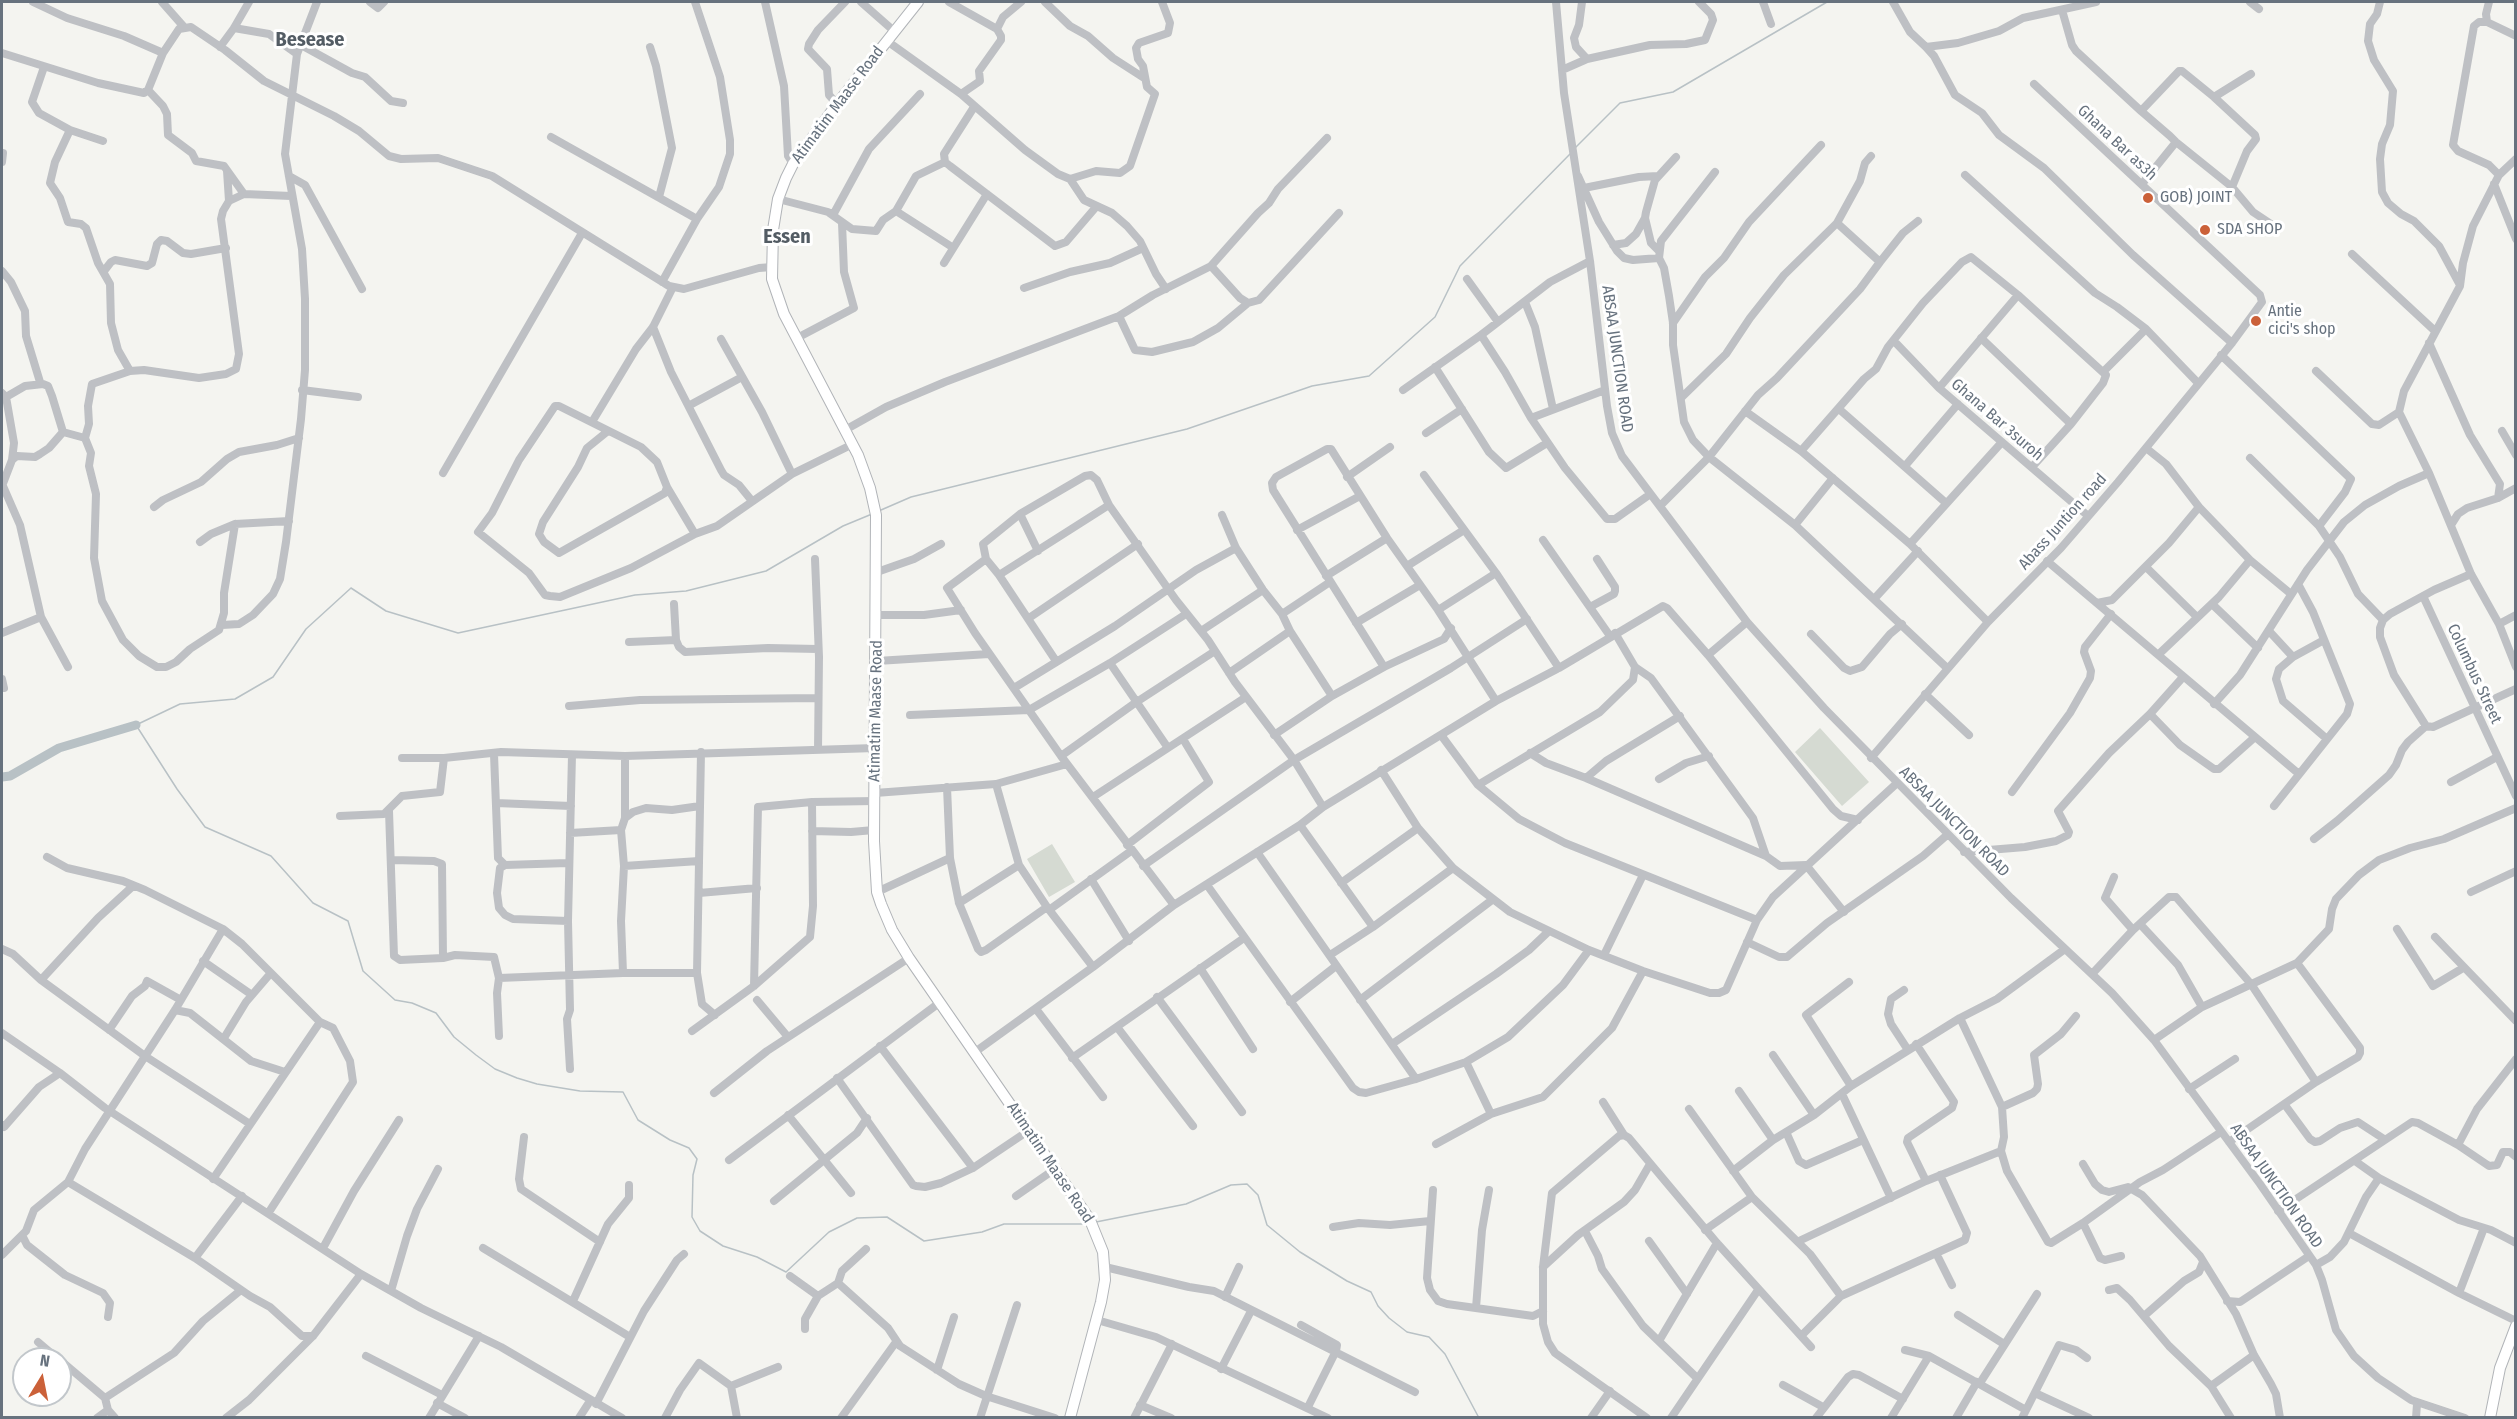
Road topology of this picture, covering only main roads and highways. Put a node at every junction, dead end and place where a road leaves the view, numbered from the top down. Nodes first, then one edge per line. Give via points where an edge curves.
1 (918, 2) edge
2 (2516, 1326) edge
3 (1070, 1418) edge
4 (2490, 1418) edge

1 - 3 main road, Atimatim Maase Road via 794,164 778,199 772,230 772,267 777,299 865,471 876,515 877,892 892,930 909,958 1098,1235 1105,1267 1097,1320
2 - 4 main road via 2499,1368

